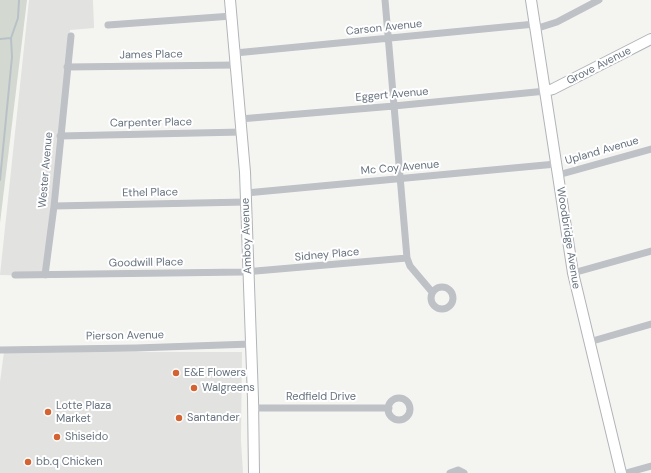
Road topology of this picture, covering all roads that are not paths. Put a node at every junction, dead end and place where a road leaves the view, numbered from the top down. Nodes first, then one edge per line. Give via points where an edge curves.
1 (230, 0) edge
2 (385, 0) edge
3 (531, 0) edge
4 (599, 0) edge
5 (232, 16) junction
6 (108, 25) dead end
7 (535, 27) junction
8 (70, 36) dead end
9 (388, 39) junction
10 (651, 39) edge
11 (235, 53) junction
12 (236, 65) junction
13 (67, 67) junction
14 (546, 91) junction
15 (394, 106) junction
16 (240, 119) junction
17 (242, 132) junction
18 (60, 136) junction
19 (651, 149) edge
20 (556, 164) junction
21 (558, 175) junction
22 (400, 179) junction
23 (246, 198) junction
24 (54, 206) junction
25 (651, 251) edge
26 (407, 258) junction
27 (249, 272) junction
28 (573, 273) junction
29 (15, 275) dead end
30 (45, 275) junction
31 (432, 292) dead end
32 (651, 324) edge
33 (589, 342) junction
34 (251, 344) junction
35 (0, 350) edge
36 (253, 408) junction
37 (389, 408) dead end
38 (651, 466) edge
39 (254, 473) edge
40 (450, 473) edge
41 (464, 473) edge
42 (621, 473) edge
43 (626, 473) edge

1 - 5 street, Amboy Avenue
2 - 9 street
3 - 7 street, Woodbridge Avenue
4 - 7 street, Carson Avenue via 558,22
5 - 6 street
5 - 11 street, Amboy Avenue
7 - 9 street, Carson Avenue
7 - 14 street, Woodbridge Avenue
8 - 13 street, Wester Avenue
9 - 11 street, Carson Avenue
9 - 15 street
10 - 14 street, Grove Avenue
11 - 12 street, Amboy Avenue
12 - 13 street, James Place
12 - 16 street, Amboy Avenue
13 - 18 street, Wester Avenue
14 - 15 street, Eggert Avenue
14 - 20 street, Woodbridge Avenue
15 - 16 street, Eggert Avenue
15 - 22 street
16 - 17 street, Amboy Avenue
17 - 18 street, Carpenter Place
17 - 23 street, Amboy Avenue
18 - 24 street, Wester Avenue
19 - 21 street, Upland Avenue
20 - 21 street, Woodbridge Avenue
20 - 22 street, Mc Coy Avenue
21 - 28 street, Woodbridge Avenue
22 - 23 street, Mc Coy Avenue
22 - 26 street
23 - 24 street, Ethel Place
23 - 27 street, Amboy Avenue
24 - 30 street, Wester Avenue
25 - 28 street
26 - 27 street, Sidney Place
26 - 31 street via 410,266
27 - 30 street, Goodwill Place
27 - 34 street, Amboy Avenue
28 - 33 street, Woodbridge Avenue
29 - 30 street, Goodwill Place
32 - 33 street
33 - 42 street, Woodbridge Avenue
34 - 35 street, Pierson Avenue
34 - 36 street, Amboy Avenue
36 - 37 street, Redfield Drive
36 - 39 street, Amboy Avenue
38 - 43 street
40 - 41 street via 458,470

